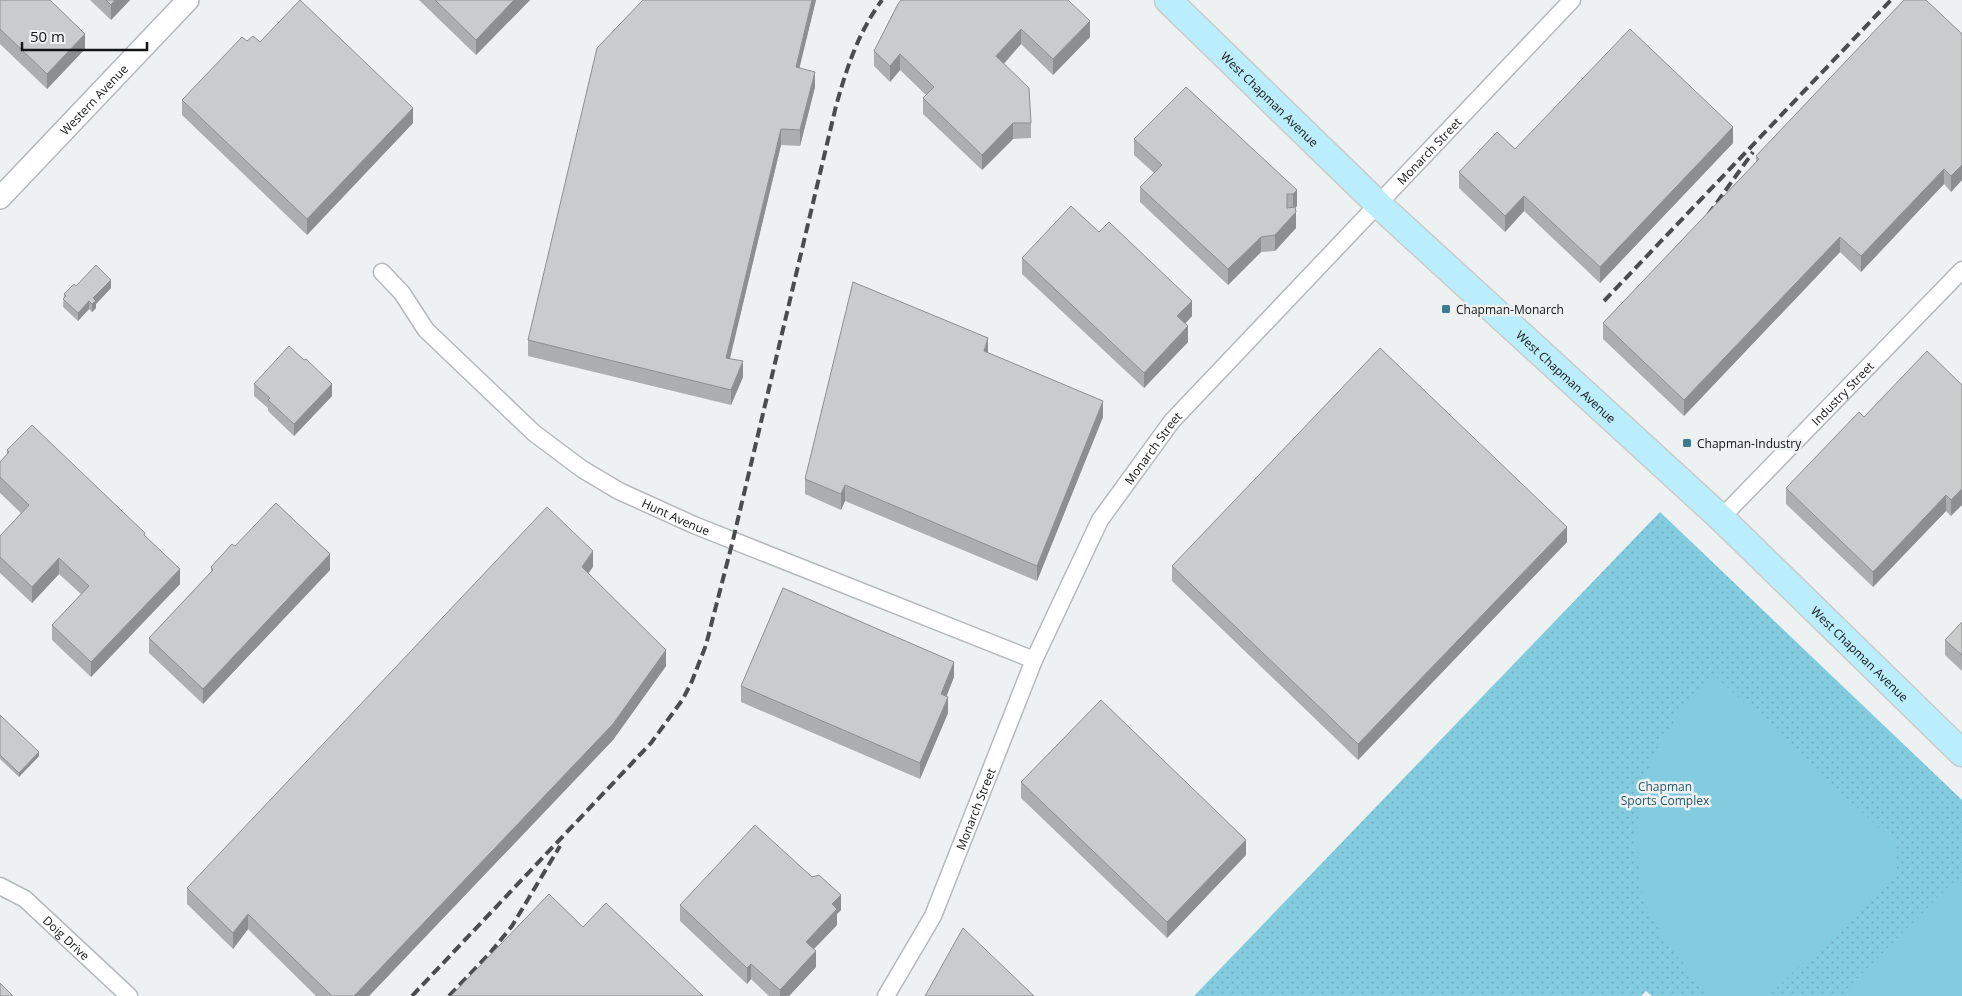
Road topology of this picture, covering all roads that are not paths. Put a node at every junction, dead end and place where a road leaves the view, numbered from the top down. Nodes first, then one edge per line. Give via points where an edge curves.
1 (188, 0) edge
2 (1168, 0) edge
3 (1572, 0) edge
4 (0, 198) edge
5 (1378, 205) junction
6 (1962, 270) edge
7 (382, 272) dead end
8 (1721, 518) junction
9 (1034, 660) junction
10 (1962, 754) edge
11 (0, 886) edge
12 (129, 996) edge
13 (886, 996) edge

1 - 4 street, Western Avenue
2 - 5 main road, West Chapman Avenue
3 - 5 street, Monarch Street
5 - 8 main road, West Chapman Avenue
5 - 9 street, Monarch Street via 1168,426 1100,520
6 - 8 street, Industry Street
7 - 9 street, Hunt Avenue via 402,293 426,330 534,433 597,478 694,525
8 - 10 main road, West Chapman Avenue
9 - 13 street, Monarch Street via 933,916
11 - 12 street, Doig Drive via 26,899

